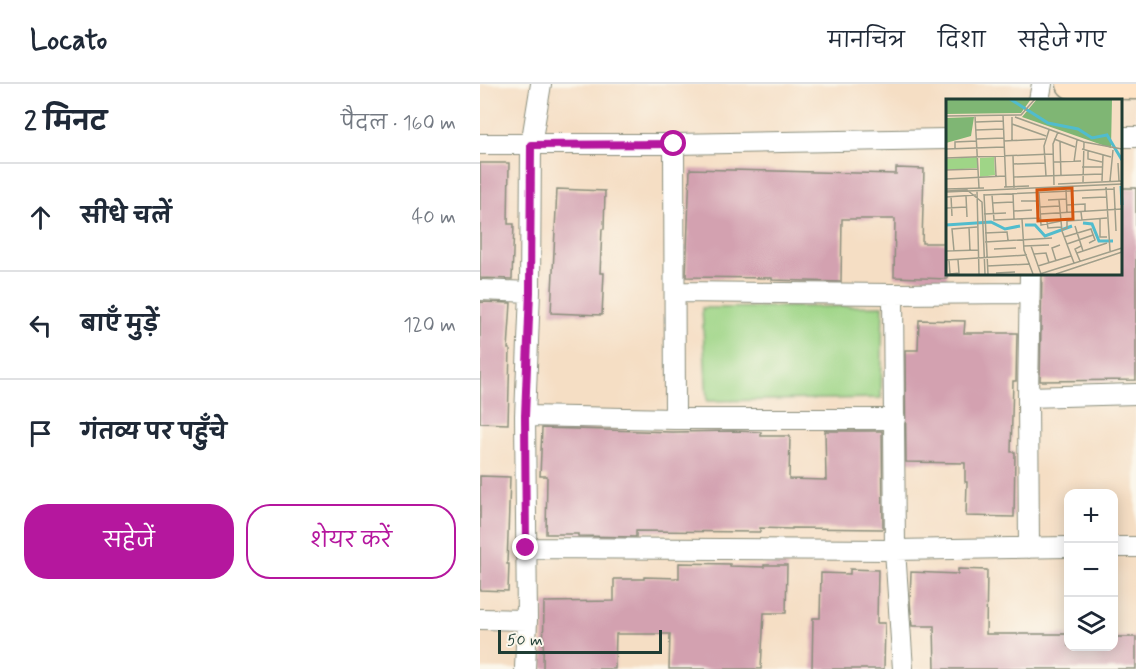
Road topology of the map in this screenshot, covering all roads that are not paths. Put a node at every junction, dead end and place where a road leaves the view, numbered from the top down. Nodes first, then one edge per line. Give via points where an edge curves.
1 (541, 84) edge
2 (1042, 84) edge
3 (1071, 84) edge
4 (1136, 85) edge
5 (1039, 99) edge
6 (946, 140) edge
7 (480, 144) edge
8 (674, 144) junction
9 (531, 145) junction
10 (1030, 274) edge
11 (480, 290) edge
12 (530, 292) junction
13 (676, 292) junction
14 (1029, 293) junction
15 (893, 294) junction
16 (1136, 394) edge
17 (1028, 397) junction
18 (525, 416) junction
19 (675, 419) junction
20 (895, 419) junction
21 (1136, 546) edge
22 (1064, 547) edge
23 (1118, 547) edge
24 (526, 548) junction
25 (1029, 548) junction
26 (896, 550) junction
27 (480, 619) edge
28 (526, 620) junction
29 (525, 669) edge
30 (903, 669) edge

1 - 9 street
2 - 5 street
3 - 4 main road
6 - 8 street
7 - 9 street
8 - 9 street
8 - 13 street
9 - 12 street
10 - 14 street
11 - 12 street
12 - 18 street
13 - 15 street
13 - 19 street
14 - 15 street
14 - 17 street
15 - 20 street
16 - 17 street
17 - 25 street
18 - 19 street
18 - 24 street
19 - 20 street
20 - 26 street
21 - 23 street
22 - 25 street
24 - 26 street
24 - 28 street
25 - 26 street
26 - 30 street
27 - 28 street
28 - 29 street

